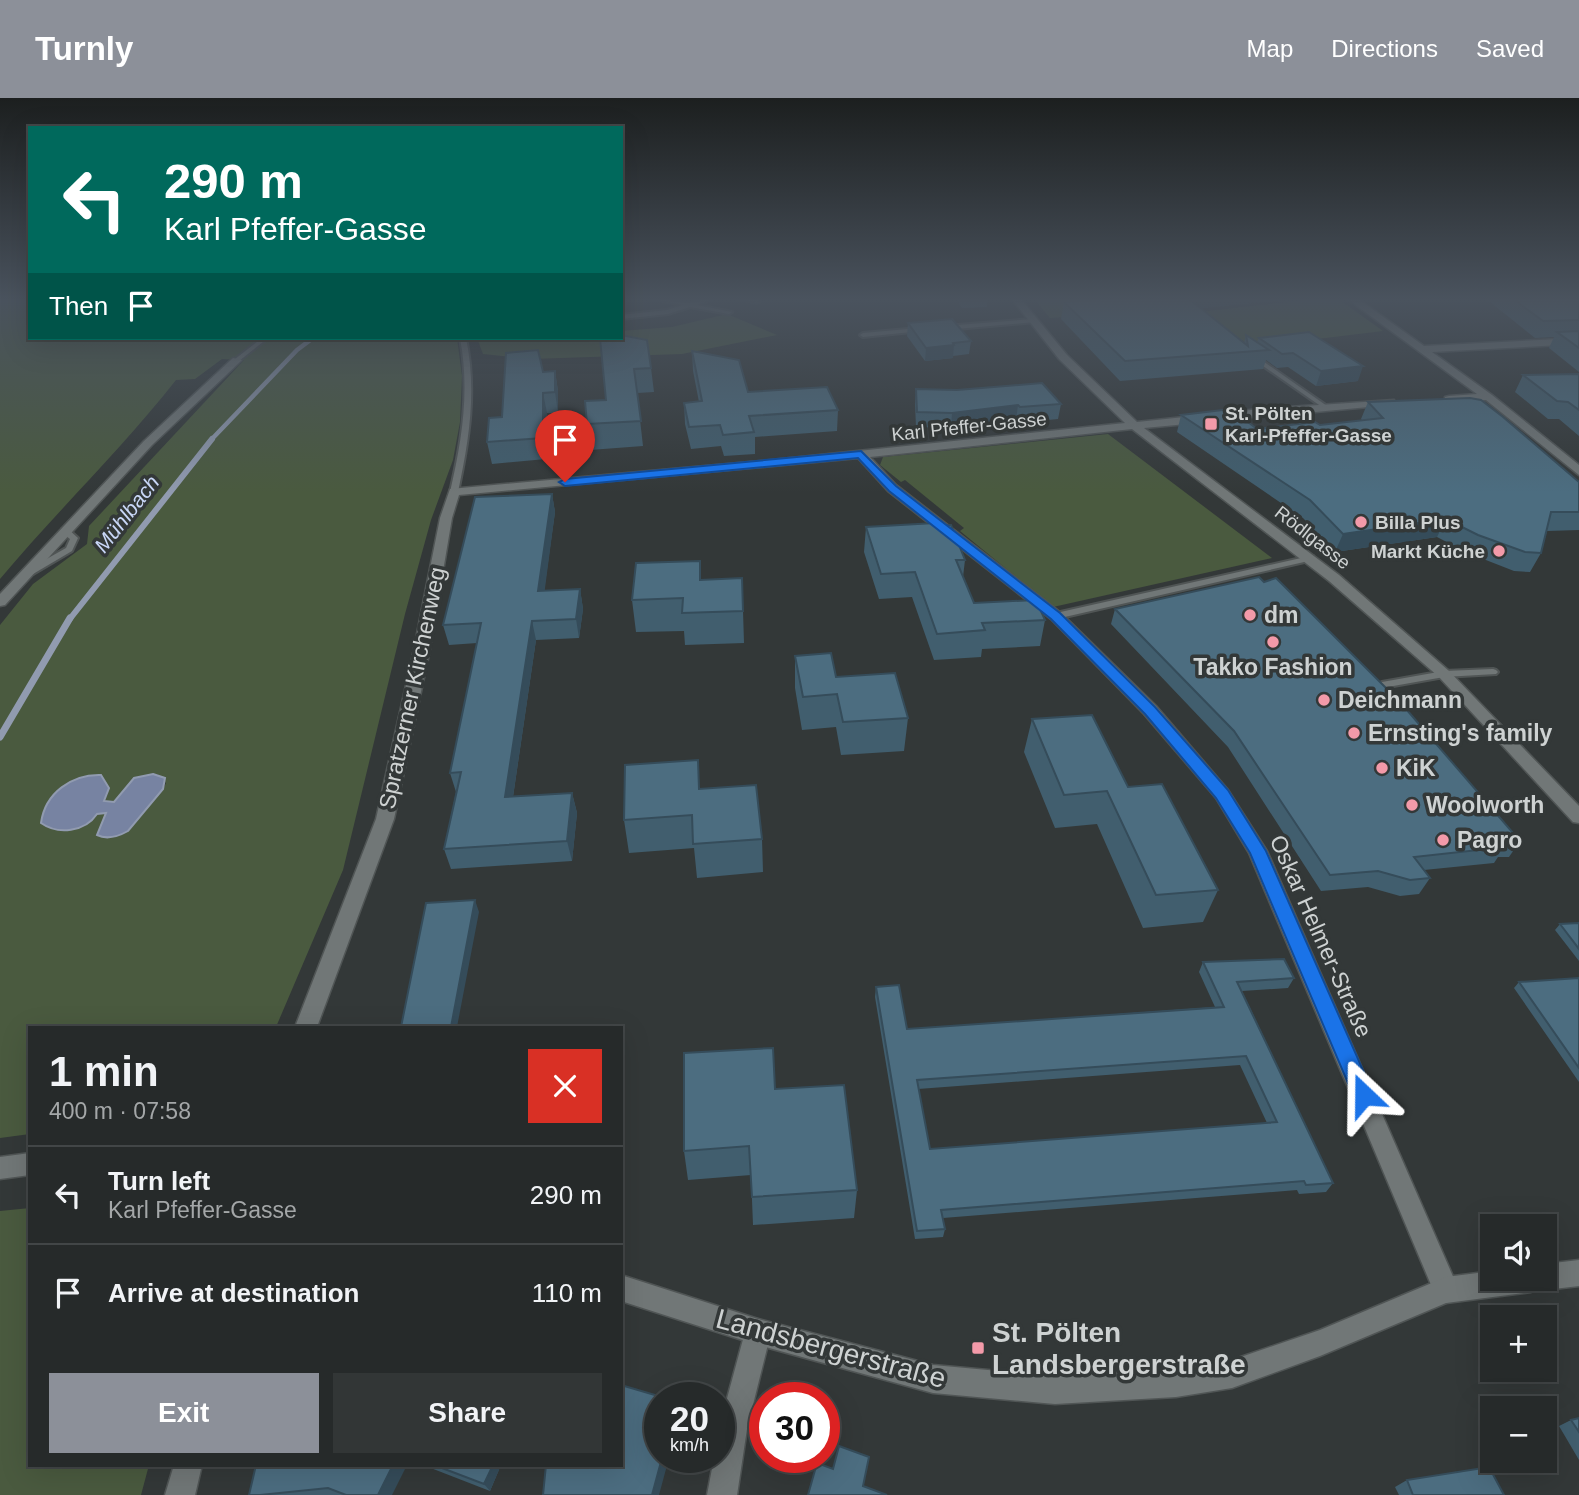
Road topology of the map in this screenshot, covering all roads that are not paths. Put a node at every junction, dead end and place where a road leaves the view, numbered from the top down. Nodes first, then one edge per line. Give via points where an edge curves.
1 (234, 363) edge
2 (469, 363) edge
3 (1069, 363) edge
4 (1263, 363) edge
5 (1442, 363) edge
6 (1488, 397) junction
7 (1438, 400) edge
8 (1401, 402) edge
9 (1324, 406) junction
10 (1135, 426) junction
11 (1527, 439) edge
12 (1543, 442) junction
13 (861, 454) junction
14 (1579, 471) edge
15 (454, 492) junction
16 (1310, 558) junction
17 (0, 602) edge
18 (1056, 616) junction
19 (1493, 672) dead end
20 (1444, 674) junction
21 (1382, 685) edge
22 (1579, 817) edge
23 (306, 1026) edge
24 (28, 1164) edge
25 (0, 1168) edge
26 (1579, 1273) edge
27 (1557, 1276) edge
28 (1480, 1286) edge
29 (623, 1289) edge
30 (1446, 1290) junction
31 (758, 1332) junction
32 (187, 1467) edge
33 (180, 1495) edge
34 (722, 1495) edge

1 - 17 street via 148,443
2 - 15 lane, Spratzerner Kirchenweg via 468,428
3 - 10 street, Rödlgasse
4 - 9 lane
5 - 6 street
6 - 7 street
6 - 12 street
8 - 9 street, Karl Pfeffer-Gasse
9 - 10 street, Karl Pfeffer-Gasse
10 - 13 street, Karl Pfeffer-Gasse
10 - 16 street, Rödlgasse
11 - 12 lane
12 - 14 street
13 - 15 street, Karl Pfeffer-Gasse
13 - 18 street, Oskar Helmer-Straße via 892,488
15 - 23 street, Spratzerner Kirchenweg via 385,819
16 - 18 lane
16 - 20 street, Rödlgasse
18 - 30 street, Oskar Helmer-Straße via 1150,710 1222,794 1247,831
19 - 20 lane
20 - 21 lane
20 - 22 street, Rödlgasse
24 - 25 street
26 - 27 street
28 - 30 street, Landsbergerstraße
29 - 31 street, Landsbergerstraße
30 - 31 street, Landsbergerstraße via 1232,1374 1149,1385 1055,1390 933,1379
31 - 34 street
32 - 33 street

